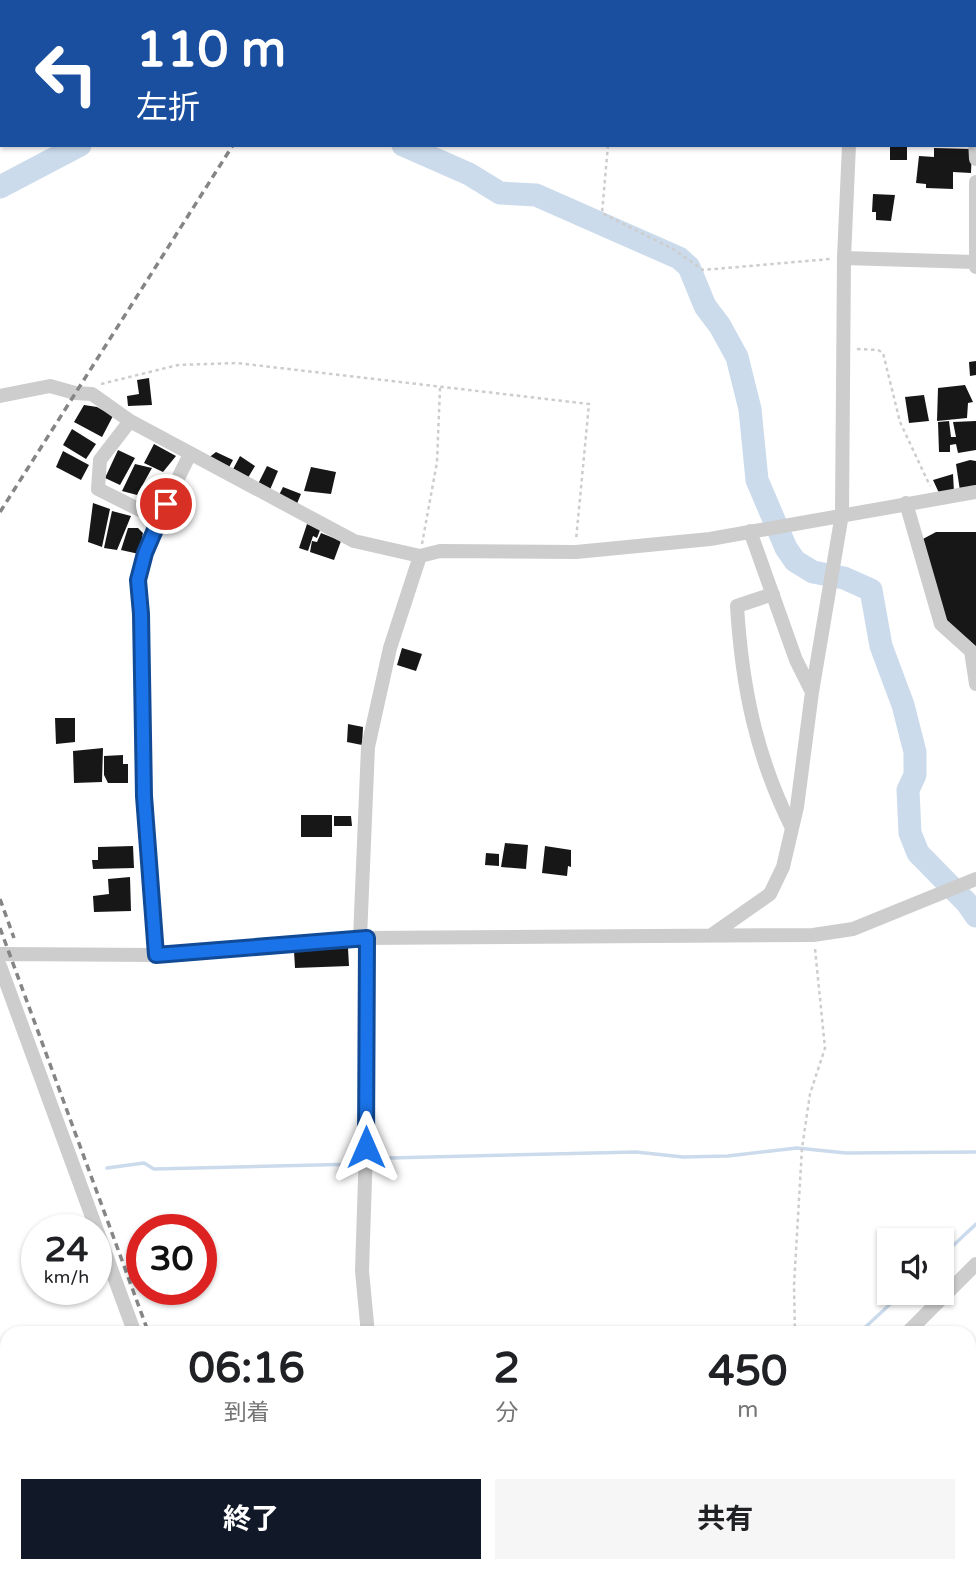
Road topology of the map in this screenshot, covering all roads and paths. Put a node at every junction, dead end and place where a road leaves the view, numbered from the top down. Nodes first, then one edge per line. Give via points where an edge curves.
1 (608, 147) edge
2 (849, 147) edge
3 (976, 182) edge
4 (844, 258) junction
5 (975, 262) edge
6 (976, 267) edge
7 (844, 348) junction
8 (440, 387) junction
9 (92, 394) junction
10 (0, 396) edge
11 (130, 421) junction
12 (190, 454) junction
13 (976, 492) edge
14 (936, 498) junction
15 (906, 503) junction
16 (842, 514) junction
17 (159, 519) junction
18 (750, 531) junction
19 (576, 552) junction
20 (420, 556) junction
21 (773, 594) junction
22 (974, 651) edge
23 (976, 684) edge
24 (812, 692) junction
25 (792, 828) junction
26 (976, 879) edge
27 (713, 934) junction
28 (813, 935) junction
29 (364, 938) junction
30 (0, 954) edge
31 (156, 955) junction
32 (0, 966) edge
33 (976, 1265) edge
34 (132, 1326) edge
35 (367, 1326) edge
36 (794, 1326) edge
37 (914, 1326) edge

1 - 4 path via 603,213 703,270
2 - 4 street
3 - 5 street
4 - 5 street
4 - 7 street
5 - 6 street
7 - 14 path via 883,353 900,422
7 - 16 street
8 - 9 path via 225,363 178,365 99,384
8 - 19 path via 589,404
8 - 20 path via 438,462
9 - 10 street via 50,386
9 - 11 street
11 - 12 street
11 - 17 street via 100,460 98,489
12 - 17 street
12 - 20 street via 354,541
13 - 14 street
14 - 15 street
15 - 16 street
15 - 22 street via 941,624
16 - 18 street
16 - 24 street
17 - 31 street via 138,580 144,796
18 - 19 street
18 - 21 street
19 - 20 street via 440,551
20 - 29 street via 390,648 368,747
21 - 24 street
21 - 25 street via 737,606 740,643 761,758
22 - 23 street
24 - 25 street
25 - 27 street via 783,867 770,894
26 - 28 street via 853,929
27 - 28 street
27 - 29 street
28 - 36 path via 825,1048 810,1094 802,1148
29 - 31 street
29 - 35 street via 362,1270
30 - 31 street
32 - 34 street
33 - 37 street

